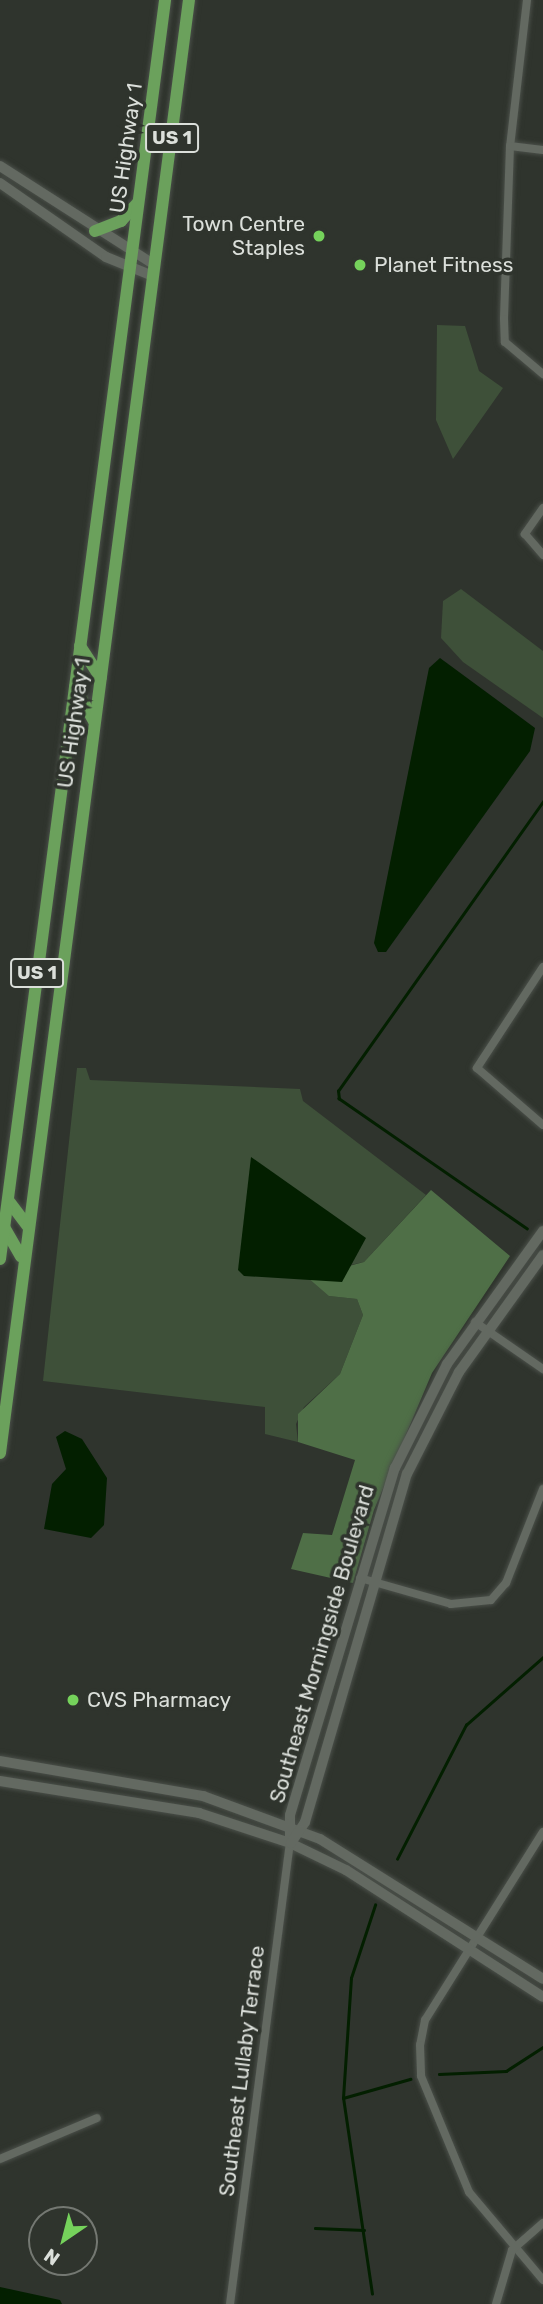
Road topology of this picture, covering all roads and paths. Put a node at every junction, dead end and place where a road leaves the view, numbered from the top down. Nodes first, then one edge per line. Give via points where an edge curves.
1 (165, 0) edge
2 (190, 0) edge
3 (527, 0) edge
4 (510, 146) junction
5 (543, 150) edge
6 (0, 166) edge
7 (0, 184) edge
8 (138, 203) junction
9 (96, 231) junction
10 (129, 261) junction
11 (154, 271) junction
12 (543, 374) edge
13 (543, 508) edge
14 (543, 555) edge
15 (80, 646) junction
16 (101, 678) junction
17 (75, 687) junction
18 (94, 722) junction
19 (543, 967) edge
20 (543, 1125) edge
21 (8, 1200) junction
22 (4, 1227) junction
23 (28, 1227) junction
24 (543, 1231) edge
25 (543, 1255) edge
26 (0, 1259) edge
27 (24, 1264) junction
28 (475, 1322) junction
29 (488, 1330) junction
30 (543, 1369) edge
31 (406, 1441) junction
32 (419, 1447) junction
33 (0, 1453) edge
34 (543, 1489) edge
35 (532, 1516) junction
36 (543, 1521) edge
37 (360, 1578) junction
38 (374, 1582) junction
39 (324, 1703) junction
40 (338, 1707) junction
41 (0, 1760) edge
42 (0, 1782) edge
43 (296, 1829) junction
44 (543, 1832) edge
45 (290, 1843) junction
46 (478, 1936) junction
47 (469, 1948) junction
48 (543, 1979) edge
49 (543, 1997) edge
50 (97, 2118) dead end
51 (0, 2160) edge
52 (543, 2223) edge
53 (512, 2250) junction
54 (543, 2280) edge
55 (230, 2304) edge
56 (496, 2304) edge

1 - 8 main road, US Highway 1 / US 1
2 - 11 main road, US Highway 1 / US 1
3 - 4 street
4 - 5 street
4 - 12 street via 505,342
6 - 9 street
7 - 10 street
8 - 9 main road via 121,221
8 - 10 main road, US Highway 1 / US 1
9 - 10 street
10 - 11 street
10 - 15 main road, US Highway 1 / US 1
11 - 16 main road, US Highway 1 / US 1
13 - 14 street via 525,534
15 - 16 main road
15 - 17 main road, US Highway 1 / US 1
16 - 18 main road, US Highway 1 / US 1
17 - 18 main road
17 - 21 main road, US Highway 1 / US 1
18 - 23 main road, US Highway 1 / US 1
19 - 20 street via 477,1068
21 - 22 main road, US Highway 1 / US 1
21 - 23 main road via 17,1220
22 - 26 main road, US Highway 1 / US 1
22 - 27 main road via 15,1237
23 - 27 main road, US Highway 1 / US 1
24 - 28 street, Southeast Morningside Boulevard
25 - 29 street, Southeast Morningside Boulevard
27 - 33 main road, US Highway 1 / US 1
28 - 29 street
28 - 31 street, Southeast Morningside Boulevard
29 - 30 street
29 - 32 street, Southeast Morningside Boulevard
31 - 32 street
31 - 37 street, Southeast Morningside Boulevard
32 - 38 street, Southeast Morningside Boulevard
34 - 35 street
35 - 36 street
35 - 38 street via 506,1583 491,1600 451,1604
37 - 38 street
37 - 39 street, Southeast Morningside Boulevard
38 - 40 street, Southeast Morningside Boulevard
39 - 40 street
39 - 43 street, Southeast Morningside Boulevard
40 - 43 street, Southeast Morningside Boulevard
41 - 43 street via 203,1796
42 - 45 street via 199,1813
43 - 45 street, Southeast Morningside Boulevard
43 - 46 street via 352,1856
44 - 46 street
45 - 47 street via 346,1870
45 - 55 street, Southeast Lullaby Terrace
46 - 47 street
46 - 48 street
47 - 49 street
47 - 53 street via 425,2020 421,2076 469,2192
50 - 51 street
52 - 53 street
53 - 54 street
53 - 56 street

